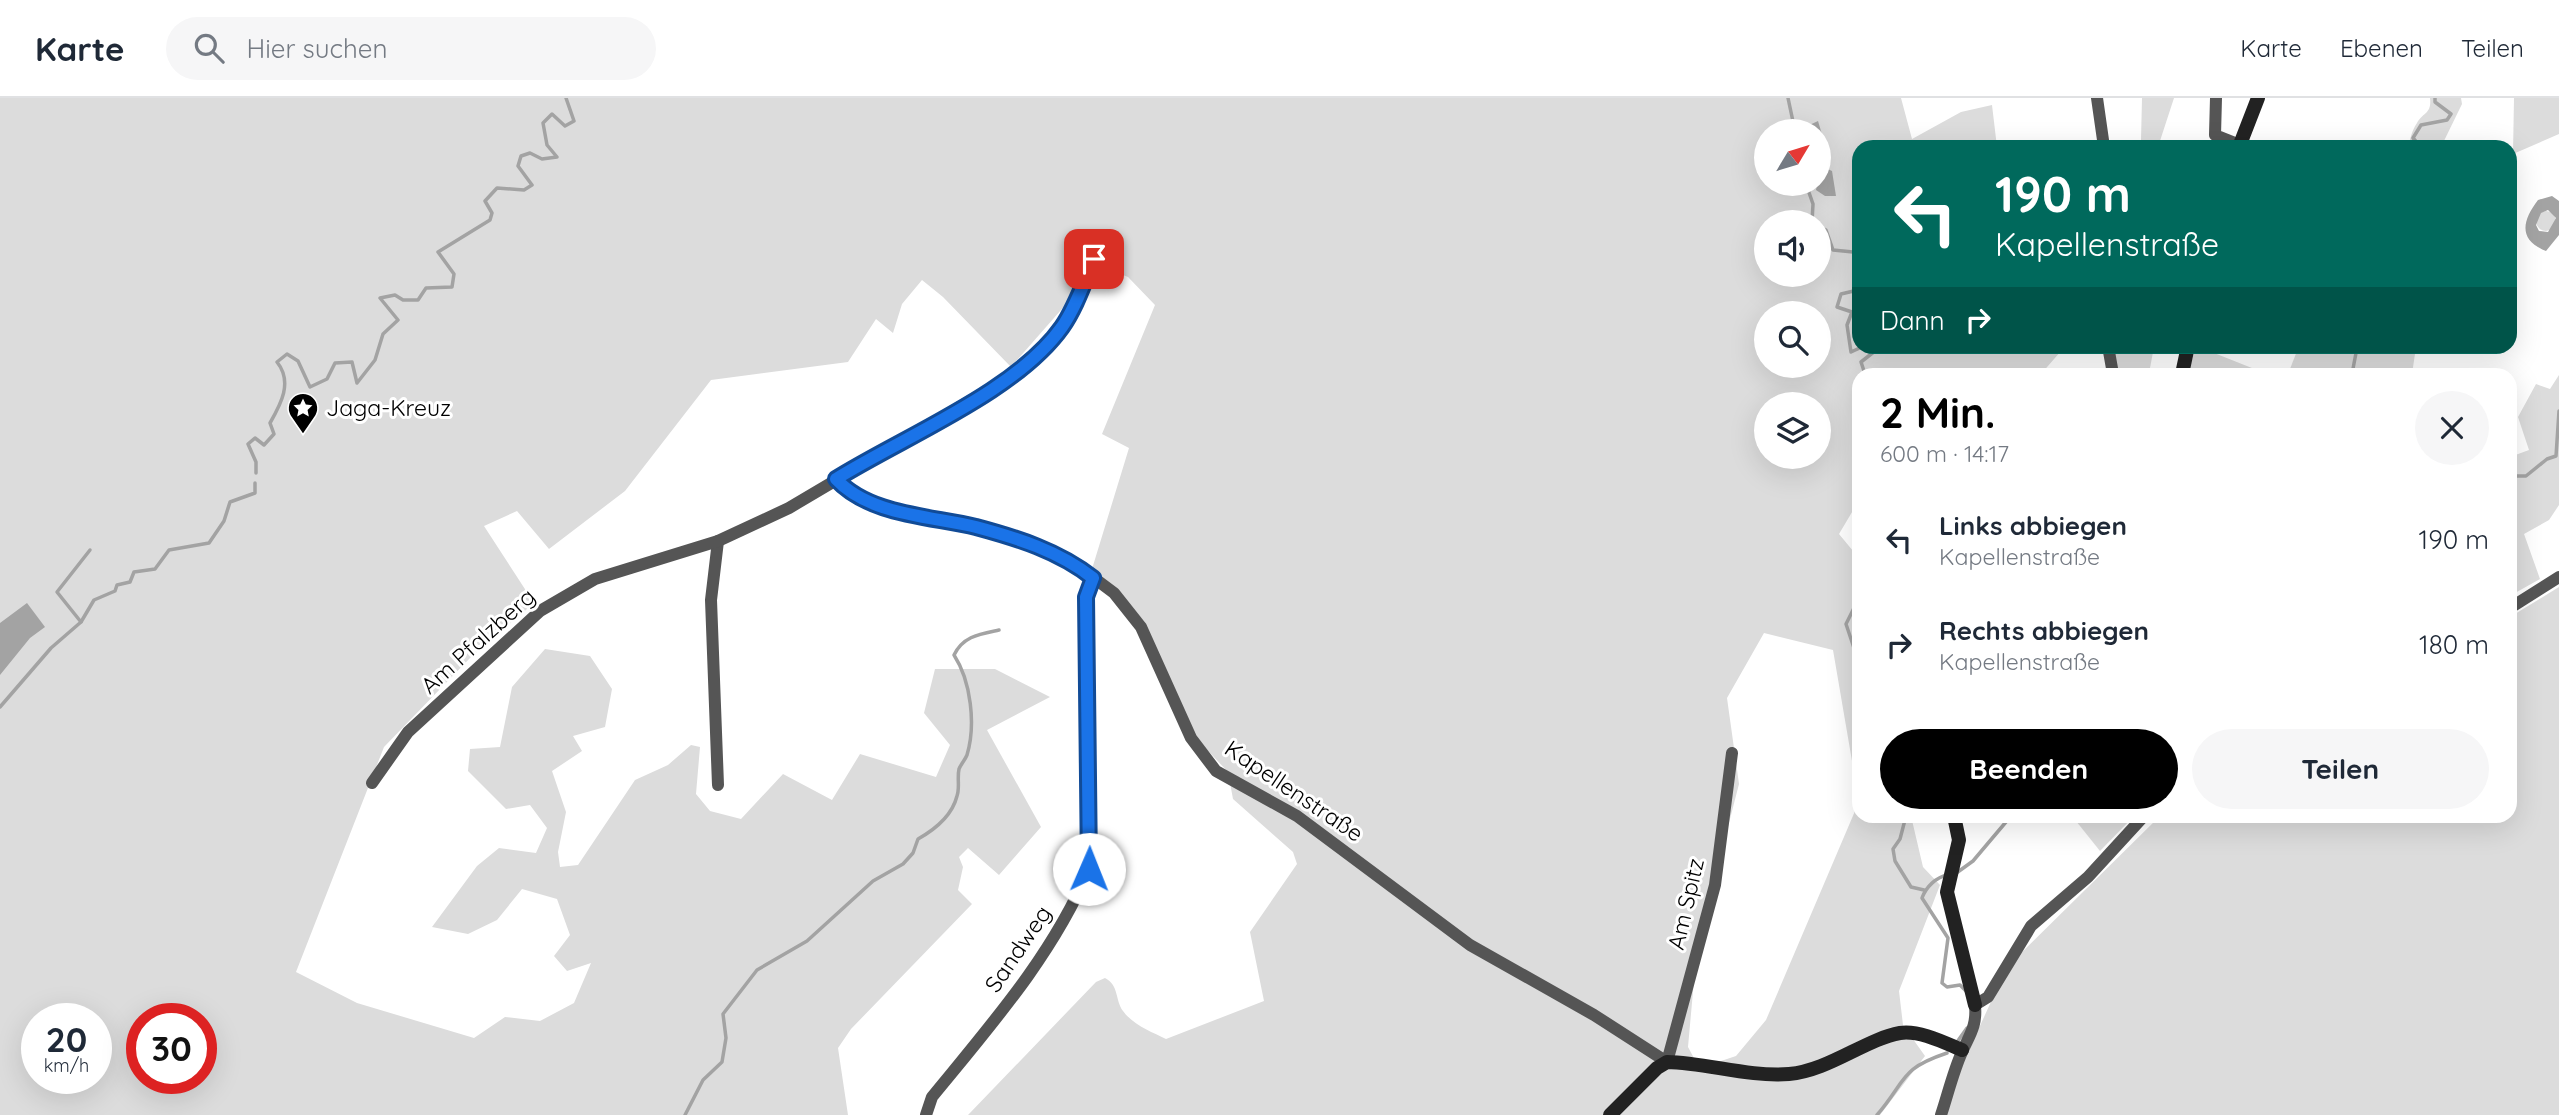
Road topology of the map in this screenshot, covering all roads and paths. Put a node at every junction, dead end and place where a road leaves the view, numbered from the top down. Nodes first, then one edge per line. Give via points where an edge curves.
1 (2097, 98) edge
2 (2216, 98) edge
3 (2258, 98) edge
4 (2103, 140) edge
5 (2226, 140) edge
6 (2241, 140) edge
7 (1094, 259) dead end
8 (836, 479) junction
9 (718, 541) junction
10 (2559, 577) edge
11 (1093, 578) junction
12 (2517, 604) edge
13 (1732, 753) dead end
14 (372, 783) dead end
15 (718, 785) dead end
16 (1955, 823) edge
17 (2138, 823) edge
18 (1975, 1005) junction
19 (1962, 1050) junction
20 (1667, 1062) junction
21 (926, 1115) edge
22 (1610, 1115) edge
23 (1941, 1115) edge

1 - 4 street
2 - 5 street via 2215,135
3 - 6 street
7 - 8 street via 1067,318 1035,356 965,406
8 - 9 street, Am Pfalzberg via 789,508
8 - 11 street, Kapellenstraße via 870,503 1043,548
9 - 14 street, Am Pfalzberg via 595,579 540,611 408,732
9 - 15 street via 711,600
10 - 12 street
11 - 20 street, Kapellenstraße via 1114,593 1141,627 1191,738 1216,771 1297,816 1470,944
11 - 21 street, Sandweg via 1086,597 1089,869 1043,954 932,1097
13 - 20 street, Am Spitz via 1715,885
16 - 18 street via 1959,840 1949,875 1952,918
17 - 18 street via 2088,877 2031,926 1988,997
18 - 19 street via 1977,1021
19 - 20 street, Kapellenstraße via 1900,1033 1792,1074 1753,1074
19 - 23 street
20 - 22 street

